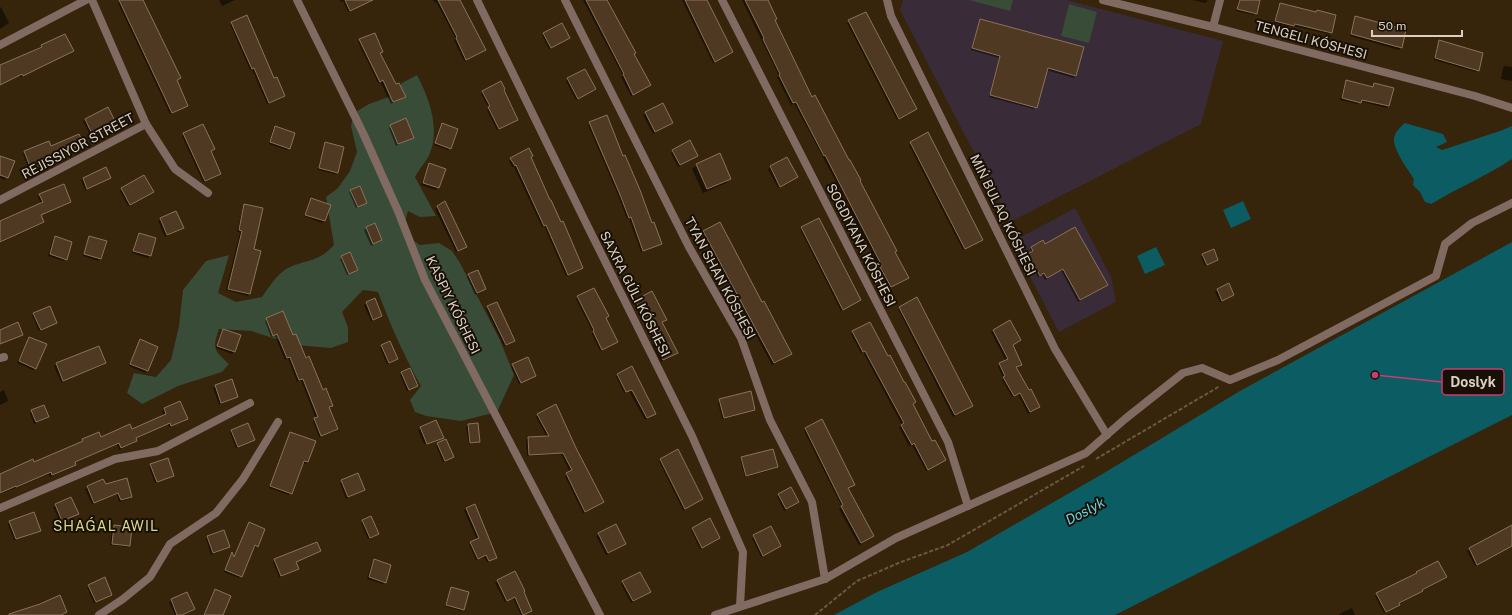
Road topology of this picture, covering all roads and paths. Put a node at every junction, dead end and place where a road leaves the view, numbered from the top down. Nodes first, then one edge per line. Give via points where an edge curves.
1 (86, 0) edge
2 (92, 0) edge
3 (297, 0) edge
4 (477, 0) edge
5 (565, 0) edge
6 (722, 0) edge
7 (887, 0) edge
8 (1103, 0) edge
9 (1220, 0) edge
10 (1213, 27) junction
11 (0, 45) edge
12 (1512, 108) edge
13 (146, 124) junction
14 (208, 193) dead end
15 (0, 200) edge
16 (1512, 203) edge
17 (1230, 380) junction
18 (250, 404) dead end
19 (278, 422) dead end
20 (1107, 435) junction
21 (1092, 461) dead end
22 (1085, 465) dead end
23 (968, 506) junction
24 (0, 508) edge
25 (825, 579) junction
26 (740, 606) junction
27 (99, 615) edge
28 (600, 615) edge
29 (715, 615) edge
30 (815, 615) edge

1 - 11 street
2 - 13 street
3 - 28 street, KASPIY KÓSHESI via 363,133 425,280
4 - 26 street, SAXRA GÚLI KÓSHESI via 692,436 743,552
5 - 25 street, TYAN SHAN KÓSHESI via 689,247 741,338 770,420 812,502
6 - 23 street, SOGDIYANA KÓSHESI via 948,442
7 - 20 street via 892,16 1055,349
8 - 10 street, TENGELI KÓSHESI
9 - 10 street
10 - 12 street, TENGELI KÓSHESI
13 - 14 street via 175,169
13 - 15 street, REJISSIYOR STREET
16 - 17 street via 1472,223 1446,244 1436,276 1278,360
17 - 20 street via 1202,368 1183,373
17 - 21 path
18 - 24 street via 158,450 115,458
19 - 27 street via 243,479 216,513 170,544 150,577 123,600
20 - 23 street via 1086,453
22 - 30 path via 948,546 857,581
23 - 25 street via 896,538
25 - 26 street
26 - 29 street

